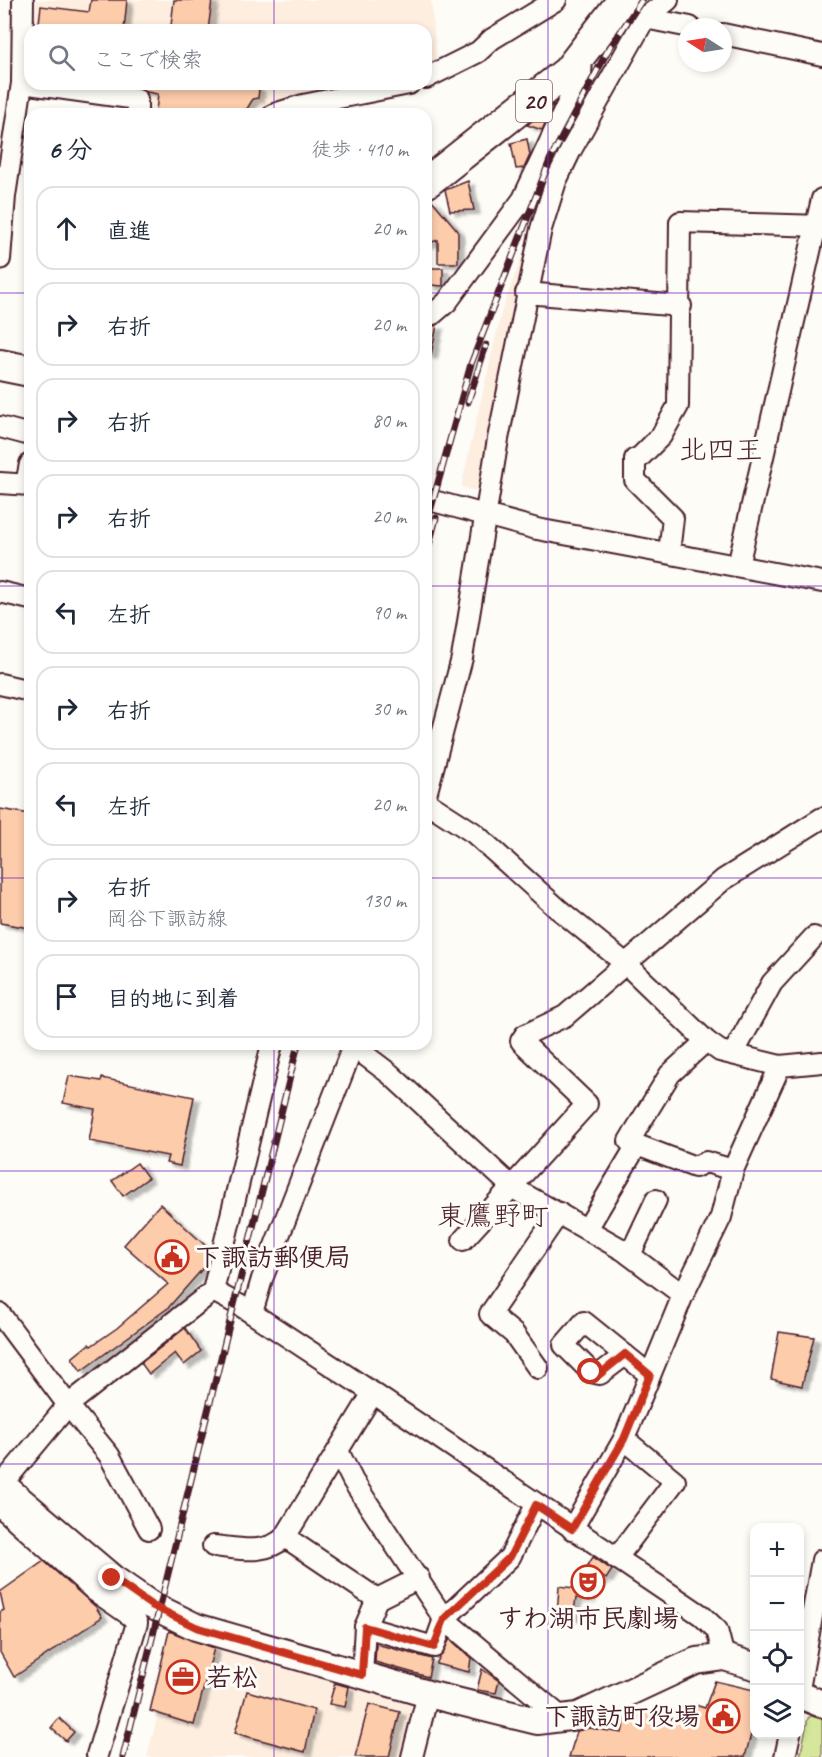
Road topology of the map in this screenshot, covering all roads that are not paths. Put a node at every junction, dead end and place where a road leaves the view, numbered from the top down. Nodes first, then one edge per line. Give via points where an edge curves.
1 (23, 0) edge
2 (556, 0) edge
3 (669, 0) edge
4 (622, 7) edge
5 (678, 23) edge
6 (732, 36) edge
7 (822, 55) edge
8 (583, 56) junction
9 (432, 75) edge
10 (22, 83) joint
11 (72, 90) edge
12 (379, 90) edge
13 (136, 108) edge
14 (293, 108) edge
15 (13, 140) junction
16 (24, 148) edge
17 (432, 178) edge
18 (822, 199) edge
19 (819, 226) edge
20 (0, 259) edge
21 (526, 292) junction
22 (681, 306) junction
23 (432, 314) edge
24 (0, 365) edge
25 (24, 370) edge
26 (0, 427) edge
27 (24, 433) edge
28 (0, 483) edge
29 (24, 485) edge
30 (432, 501) edge
31 (485, 515) junction
32 (669, 553) junction
33 (738, 567) junction
34 (822, 582) edge
35 (0, 592) edge
36 (24, 598) edge
37 (0, 684) edge
38 (24, 690) edge
39 (432, 772) edge
40 (432, 806) edge
41 (822, 818) edge
42 (814, 937) dead end
43 (626, 964) junction
44 (706, 1041) junction
45 (271, 1050) edge
46 (352, 1050) edge
47 (360, 1050) edge
48 (733, 1054) junction
49 (822, 1062) edge
50 (780, 1066) junction
51 (637, 1145) junction
52 (733, 1170) junction
53 (513, 1188) junction
54 (656, 1200) dead end
55 (559, 1213) junction
56 (586, 1229) junction
57 (463, 1240) dead end
58 (630, 1255) junction
59 (213, 1291) junction
60 (683, 1295) junction
61 (252, 1313) junction
62 (0, 1314) edge
63 (625, 1354) dead end
64 (538, 1368) dead end
65 (650, 1375) junction
66 (373, 1393) junction
67 (68, 1405) junction
68 (624, 1439) junction
69 (338, 1451) junction
70 (1, 1490) edge
71 (536, 1505) junction
72 (572, 1529) junction
73 (149, 1530) dead end
74 (285, 1537) junction
75 (213, 1546) dead end
76 (616, 1558) junction
77 (822, 1560) edge
78 (419, 1578) junction
79 (819, 1594) edge
80 (377, 1599) junction
81 (444, 1619) junction
82 (365, 1627) junction
83 (724, 1657) junction
84 (750, 1665) edge
85 (804, 1665) edge
86 (362, 1675) junction
87 (428, 1694) junction
88 (804, 1697) edge
89 (822, 1704) edge
90 (562, 1718) junction
91 (789, 1739) edge
92 (97, 1755) dead end
93 (412, 1757) edge
94 (785, 1757) edge

1 - 10 street
2 - 9 street via 492,39 478,52
3 - 4 street
4 - 5 street
4 - 8 highway, 20
4 - 21 street via 556,181
6 - 7 street
8 - 17 highway, 20 via 545,92
8 - 23 street via 581,75 523,199 447,302
10 - 15 street
11 - 13 street via 137,99
12 - 14 street
15 - 16 street
15 - 20 street
18 - 19 street
19 - 22 street via 680,222
19 - 33 street
21 - 22 street
21 - 31 street
22 - 32 street via 678,406 661,436 635,459 635,480 673,519
24 - 25 highway
26 - 27 street
28 - 29 street
30 - 31 street
31 - 32 street via 537,529
31 - 39 street via 462,658
32 - 33 street
33 - 34 street
35 - 36 street
37 - 38 street
40 - 43 street via 474,833
41 - 43 street via 723,880
42 - 48 street via 772,983
43 - 44 street
43 - 53 street via 565,1016 525,1035 521,1041 587,1104
44 - 48 street
44 - 51 street via 670,1074 628,1141
45 - 59 street
46 - 61 street
47 - 53 street
48 - 50 street
49 - 50 street
50 - 52 street
51 - 52 street via 695,1167 706,1162
51 - 56 street
52 - 60 street via 721,1217
53 - 55 street
53 - 57 street
54 - 58 street
55 - 56 street
55 - 64 street via 490,1314 514,1334
56 - 58 street
58 - 60 street
59 - 61 street
59 - 67 street
60 - 65 street
61 - 66 street
62 - 67 street
63 - 65 street
65 - 68 street
66 - 69 street
66 - 71 street
67 - 70 street
67 - 73 street via 109,1455
68 - 72 street
68 - 76 street via 675,1481
69 - 74 street
69 - 78 street via 353,1481
70 - 86 main road via 151,1605 196,1627
70 - 92 street via 95,1591 137,1623
71 - 72 street
71 - 81 street via 510,1557
72 - 76 street
74 - 75 street via 266,1550
74 - 80 street
76 - 83 street via 701,1615 717,1630
77 - 79 street
78 - 80 street
78 - 81 street
79 - 85 street
80 - 82 street
81 - 82 street via 434,1647
81 - 90 street
82 - 86 street
83 - 84 main road
83 - 90 main road via 696,1661 578,1716
86 - 87 main road
87 - 90 main road via 537,1721
87 - 93 street
88 - 89 main road
91 - 94 street

